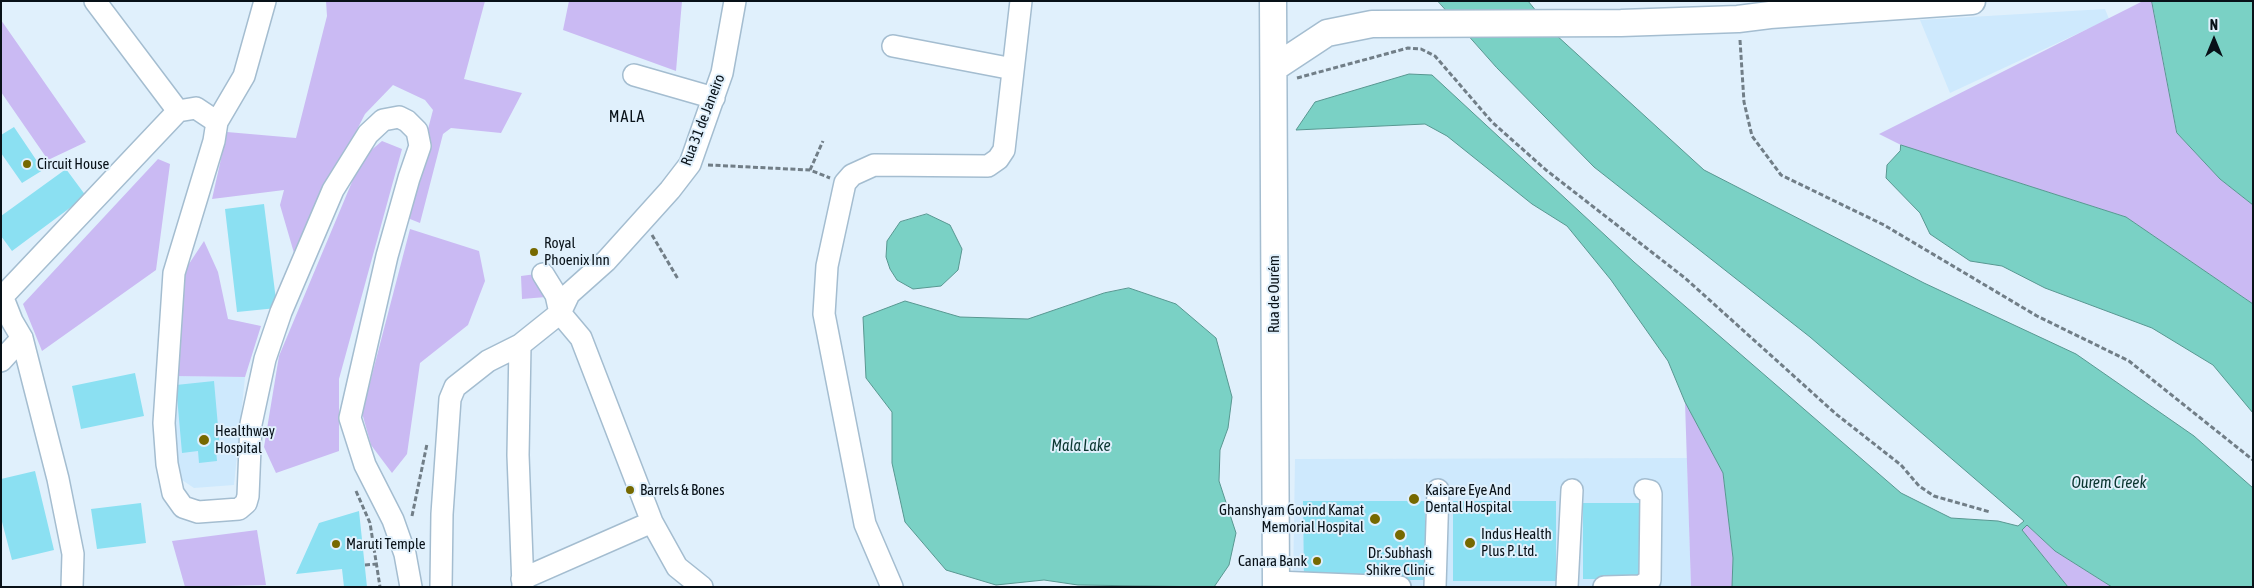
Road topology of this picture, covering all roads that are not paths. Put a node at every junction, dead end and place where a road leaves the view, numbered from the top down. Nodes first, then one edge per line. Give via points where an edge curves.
1 (95, 1) edge
2 (265, 1) edge
3 (735, 1) edge
4 (1021, 1) edge
5 (1273, 1) edge
6 (1972, 1) edge
7 (1770, 8) edge
8 (893, 46) dead end
9 (1013, 69) junction
10 (634, 75) dead end
11 (1274, 76) junction
12 (714, 98) junction
13 (178, 111) junction
14 (217, 122) junction
15 (543, 274) dead end
16 (2, 294) edge
17 (560, 313) junction
18 (22, 338) junction
19 (520, 345) junction
20 (1, 361) edge
21 (1438, 490) dead end
22 (1572, 490) dead end
23 (1645, 490) dead end
24 (652, 522) junction
25 (523, 583) edge
26 (1276, 584) edge
27 (72, 587) edge
28 (411, 587) edge
29 (441, 587) edge
30 (702, 587) edge
31 (892, 587) edge
32 (1400, 587) edge
33 (1435, 587) edge
34 (1566, 587) edge
35 (1604, 587) edge

1 - 13 street
2 - 14 street via 244,76
3 - 12 street, Rua 31 de Janeiro via 722,73
4 - 9 street
5 - 11 main road, Rua de Ourém
6 - 7 main road
7 - 11 main road via 1738,19 1621,24 1372,24 1327,33
8 - 9 street
9 - 31 street via 1004,150 988,166 874,165 852,175 845,183 827,266 824,314 865,524
10 - 12 street
11 - 26 main road, Rua de Ourém
12 - 17 street, Rua 31 de Janeiro via 690,164 606,261 569,294
13 - 14 street via 196,108
13 - 16 street
14 - 28 street via 174,273 164,423 173,493 183,507 198,512 239,509 246,503 251,424 265,359 281,312 333,190 368,134 384,120 399,117 417,131 420,146 387,256 350,418 365,465 393,520 405,554
15 - 17 street via 556,295
16 - 18 street
17 - 19 street
17 - 24 street via 580,338
18 - 20 street
18 - 27 street via 58,479 73,554
19 - 25 street via 518,455
19 - 29 street via 488,361 455,387 450,399
21 - 33 street
22 - 34 street
23 - 35 street via 1650,491 1650,580 1641,586
24 - 25 street
24 - 30 street via 677,567
26 - 32 street

